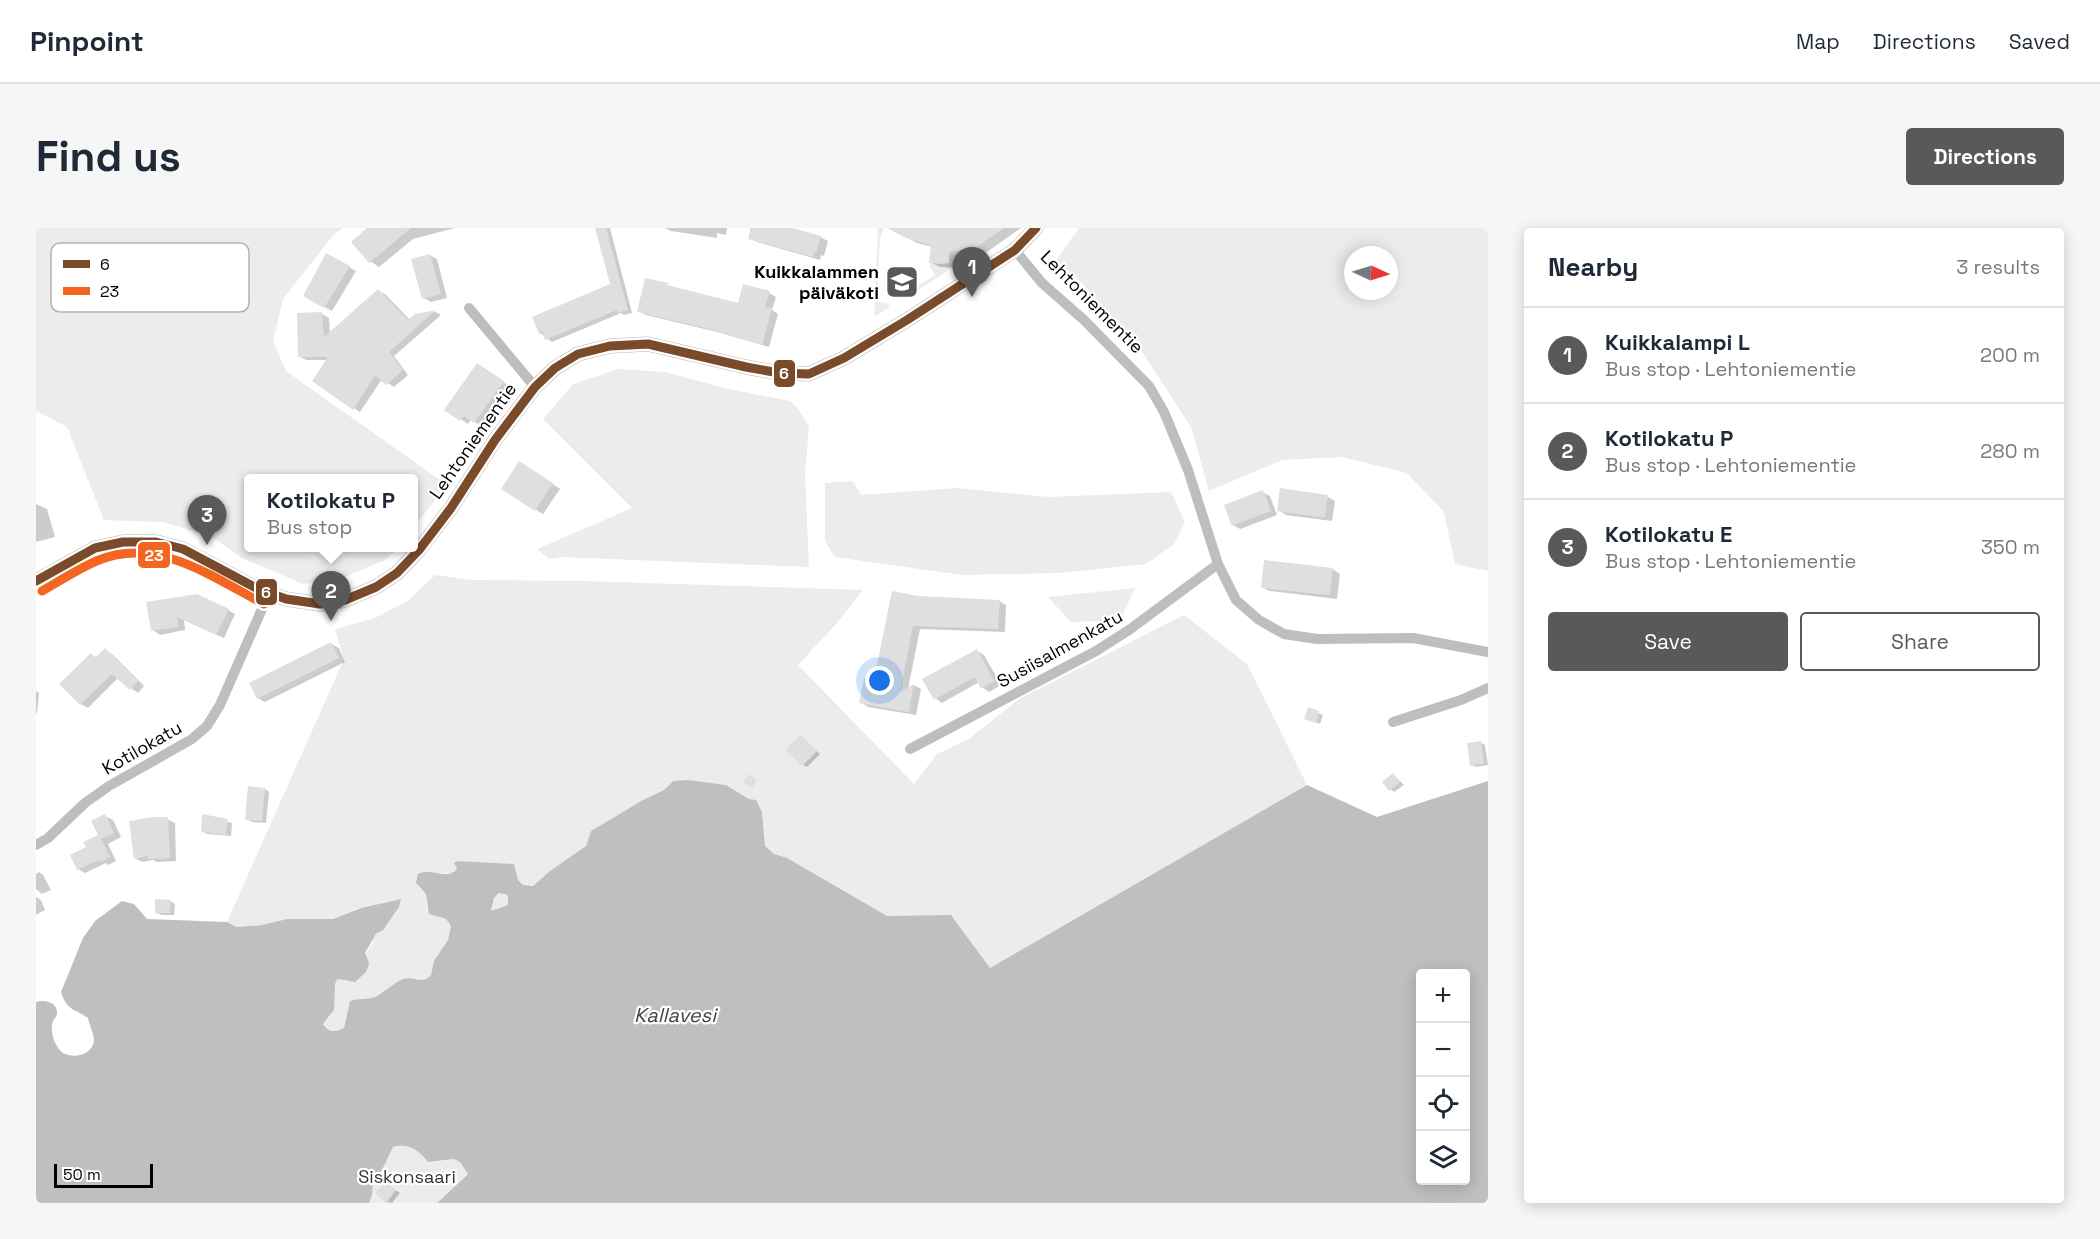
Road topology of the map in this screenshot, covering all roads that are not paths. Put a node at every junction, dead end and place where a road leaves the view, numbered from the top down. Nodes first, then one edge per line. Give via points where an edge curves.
1 (1036, 228) edge
2 (1015, 250) junction
3 (469, 308) dead end
4 (535, 387) junction
5 (418, 551) edge
6 (417, 552) edge
7 (1218, 564) junction
8 (36, 581) edge
9 (270, 593) junction
10 (1488, 652) edge
11 (1488, 688) edge
12 (1393, 722) dead end
13 (910, 749) dead end
14 (36, 845) edge

1 - 2 street
2 - 4 street, Lehtoniementie via 852,353 809,374 779,373 648,344 631,344 578,354
2 - 7 street, Lehtoniementie via 1042,284 1149,386 1164,411 1188,470
3 - 4 street
4 - 5 street, Lehtoniementie
6 - 9 street, Lehtoniementie via 376,587 345,600 320,603
7 - 10 street, Lehtoniementie via 1236,600 1259,620 1284,634 1317,639 1413,638
7 - 13 street, Susiisalmenkatu via 1096,651
8 - 9 street, Lehtoniementie via 95,548 123,542 156,542 183,549
9 - 14 street, Kotilokatu via 207,726 192,739 109,786
11 - 12 street

